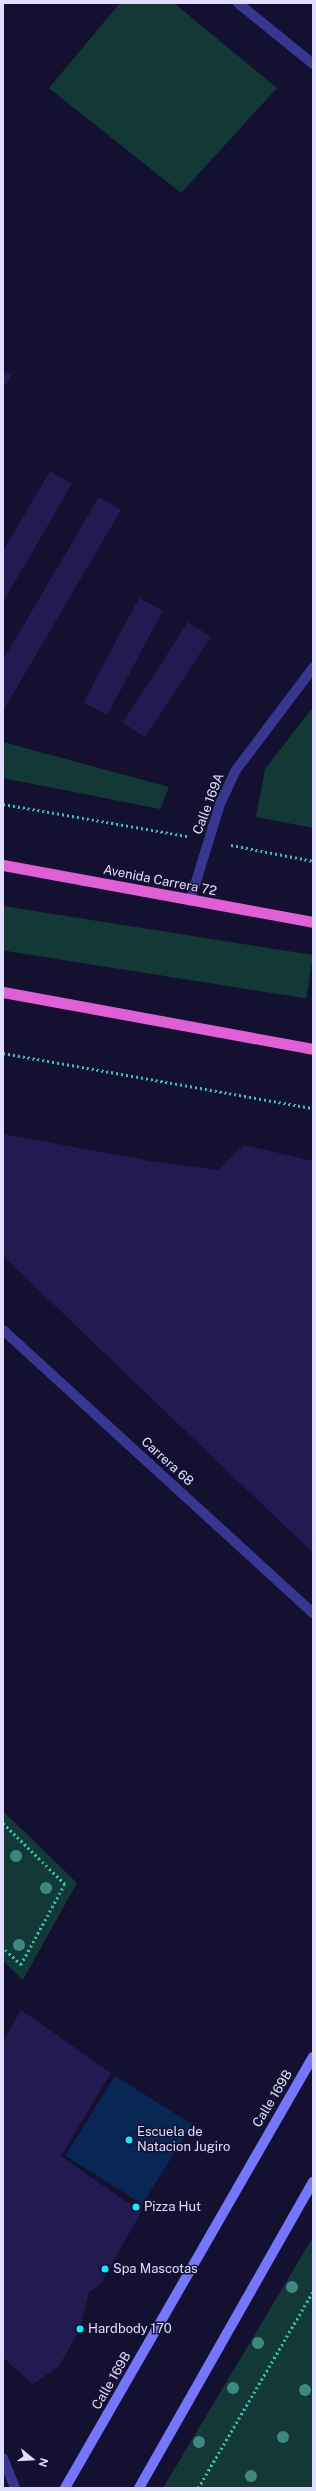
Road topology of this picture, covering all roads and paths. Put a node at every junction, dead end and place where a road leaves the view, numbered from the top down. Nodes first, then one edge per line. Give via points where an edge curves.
1 (238, 3) edge
2 (313, 64) edge
3 (313, 668) edge
4 (3, 804) edge
5 (208, 840) junction
6 (313, 861) edge
7 (3, 865) edge
8 (190, 901) junction
9 (313, 922) edge
10 (3, 992) edge
11 (16, 995) junction
12 (3, 999) edge
13 (313, 1049) edge
14 (3, 1053) edge
15 (313, 1108) edge
16 (3, 1330) edge
17 (313, 1613) edge
18 (3, 1823) edge
19 (3, 1948) edge
20 (313, 2057) edge
21 (313, 2182) edge
22 (313, 2291) edge
23 (3, 2458) edge
24 (15, 2488) edge
25 (65, 2488) edge
26 (139, 2488) edge
27 (198, 2488) edge

1 - 2 street
3 - 5 street, Calle 169A via 236,770 220,804
4 - 5 path
5 - 6 path
5 - 8 street, Calle 169A
7 - 8 highway, Avenida Carrera 72
8 - 9 highway, Avenida Carrera 72
10 - 11 highway
11 - 12 street
11 - 13 highway
14 - 15 path
16 - 17 street, Carrera 68
18 - 19 path via 65,1884 21,1965
20 - 25 main road, Calle 169B
21 - 26 main road
22 - 27 path
23 - 24 street

